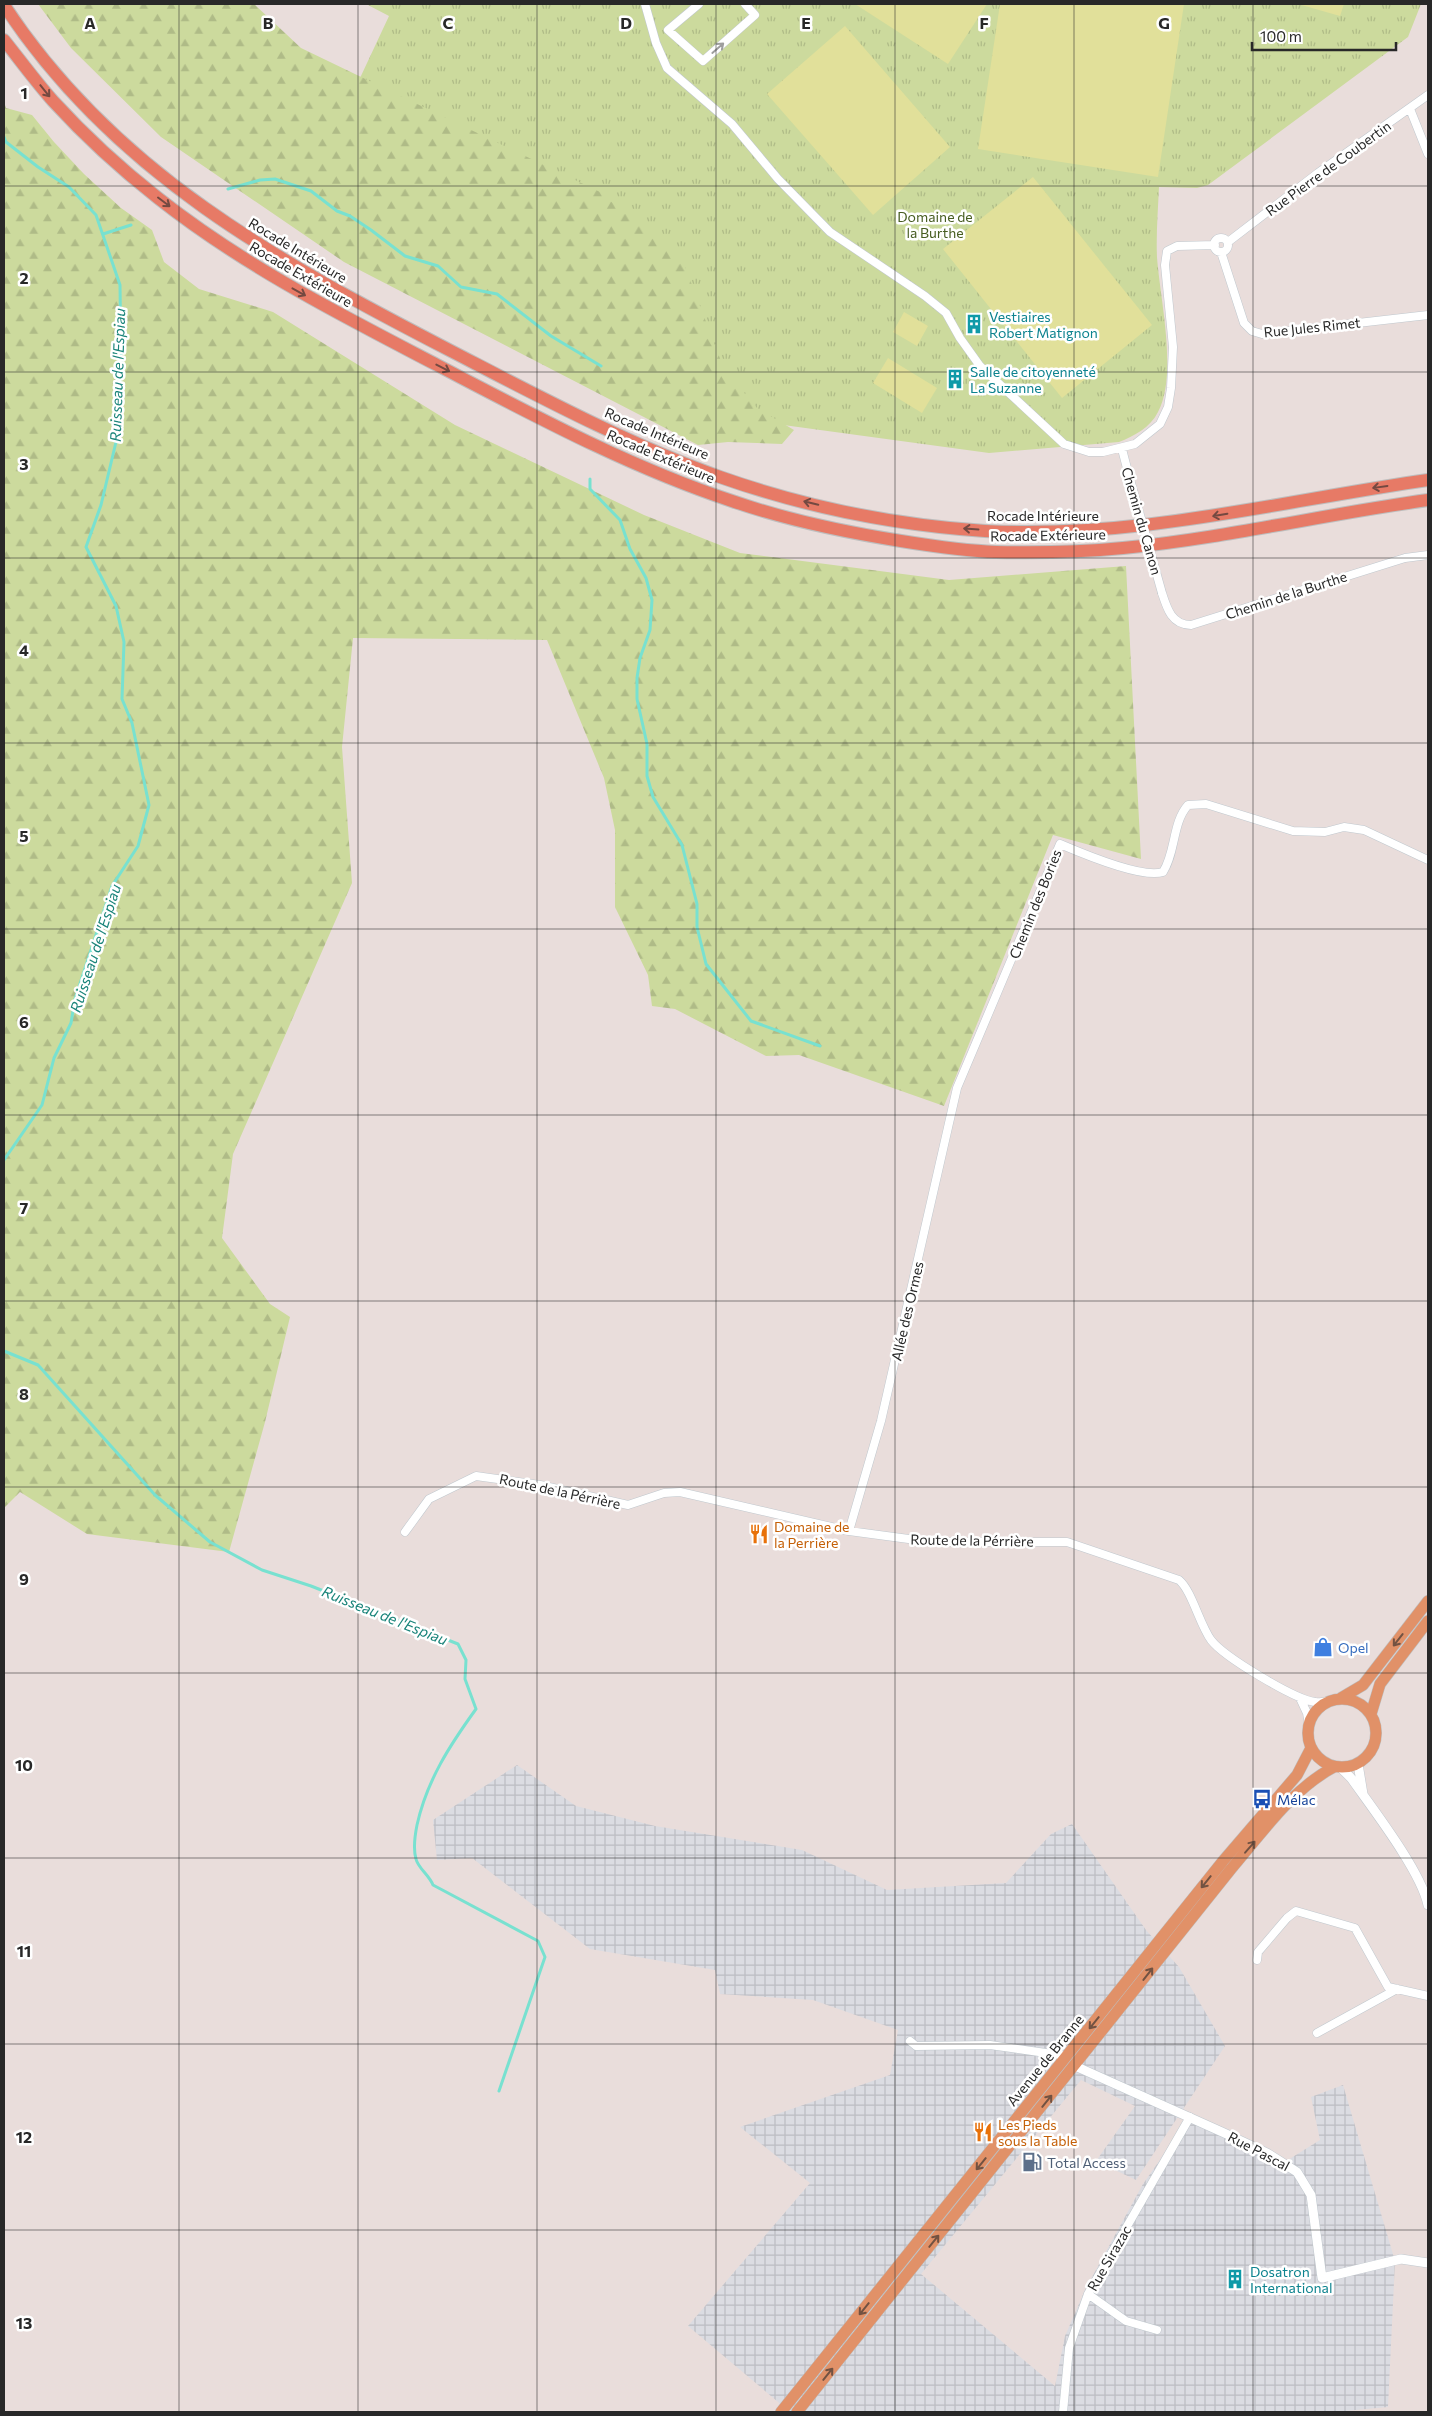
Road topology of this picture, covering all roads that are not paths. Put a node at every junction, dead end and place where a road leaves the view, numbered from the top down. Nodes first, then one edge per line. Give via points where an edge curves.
1 (645, 4) edge
2 (699, 4) edge
3 (746, 4) edge
4 (4, 5) edge
5 (4, 40) edge
6 (1428, 95) edge
7 (1410, 109) junction
8 (1428, 154) edge
9 (1228, 242) junction
10 (1214, 245) junction
11 (1221, 252) junction
12 (1428, 315) edge
13 (1122, 449) junction
14 (1428, 480) edge
15 (1428, 500) edge
16 (1428, 555) edge
17 (1162, 593) joint
18 (1428, 860) edge
19 (957, 1088) joint
20 (849, 1531) junction
21 (405, 1532) dead end
22 (1428, 1601) edge
23 (1428, 1621) edge
24 (1300, 1698) junction
25 (1336, 1700) junction
26 (1371, 1714) junction
27 (1309, 1724) junction
28 (1311, 1748) junction
29 (1358, 1764) junction
30 (1338, 1767) junction
31 (1364, 1797) junction
32 (1428, 1905) edge
33 (1257, 1960) dead end
34 (1397, 1989) junction
35 (1428, 1996) edge
36 (1317, 2033) dead end
37 (910, 2041) dead end
38 (1067, 2056) junction
39 (1075, 2066) junction
40 (1190, 2117) junction
41 (1428, 2264) edge
42 (1088, 2294) junction
43 (1157, 2330) dead end
44 (781, 2412) edge
45 (797, 2412) edge
46 (1063, 2412) edge

1 - 13 street via 667,68 732,124 778,179 830,232 946,313 980,366 1064,444 1090,452
2 -> 3 street via 668,30 704,61 755,15
14 -> 4 highway, Rocade Intérieure via 1153,526 1058,532 926,526 847,512 720,477 634,442 526,390 365,306 231,227 174,187 115,136 65,85 21,32
5 -> 15 highway, Rocade Extérieure via 52,100 115,163 160,200 228,248 352,321 547,422 731,501 848,533 993,552 1122,548
6 - 7 street, Rue Pierre de Coubertin
7 - 8 street
7 - 9 street, Rue Pierre de Coubertin via 1318,173
9 - 10 street via 1220,238
9 - 11 street via 1227,249
10 - 11 street
10 - 13 street via 1177,246 1167,251 1164,265 1173,347 1168,407 1160,424
11 - 12 street, Rue Jules Rimet via 1244,324 1252,331 1262,334
13 - 17 street, Chemin du Canon, bridge
16 - 17 street, Chemin de la Burthe via 1405,558 1192,625 1178,623 1170,614
18 - 19 street, Chemin des Bories via 1364,830 1344,827 1325,832 1293,831 1206,804 1188,805 1181,812 1169,863 1163,872 1157,874 1090,856 1060,844
19 - 20 street, Allée des Ormes via 881,1421
20 - 21 street, Route de la Pérrière via 680,1492 664,1493 628,1505 540,1485 476,1476 428,1498
20 - 24 street, Route de la Pérrière via 931,1542 1067,1542 1179,1580 1185,1585 1212,1642 1235,1661
22 -> 25 main road via 1362,1685
23 - 26 main road via 1380,1684
24 - 25 street via 1316,1703
24 - 27 street
25 - 26 main road via 1353,1700
25 - 27 main road via 1321,1706
26 - 29 main road via 1377,1736 1374,1747
27 - 28 main road
28 - 30 main road via 1325,1763
28 -> 38 main road, Avenue de Branne via 1296,1775
29 - 30 main road
29 - 31 street
30 - 31 street
39 -> 30 main road, Avenue de Branne via 1231,1869 1289,1802 1317,1776
31 - 32 street via 1410,1865
33 - 34 street via 1258,1952 1296,1910 1355,1928 1388,1988
34 - 35 street
34 - 36 street
37 - 38 street via 916,2046 990,2045
38 -> 44 main road, Avenue de Branne
39 - 40 street, Rue Pascal
45 -> 39 main road, Avenue de Branne
40 - 41 street, Rue Pascal via 1266,2153 1297,2172 1311,2195 1322,2278 1401,2259
40 - 42 street, Rue Sirazac
42 - 43 street via 1126,2321
42 - 46 street, Rue Sirazac via 1069,2348

